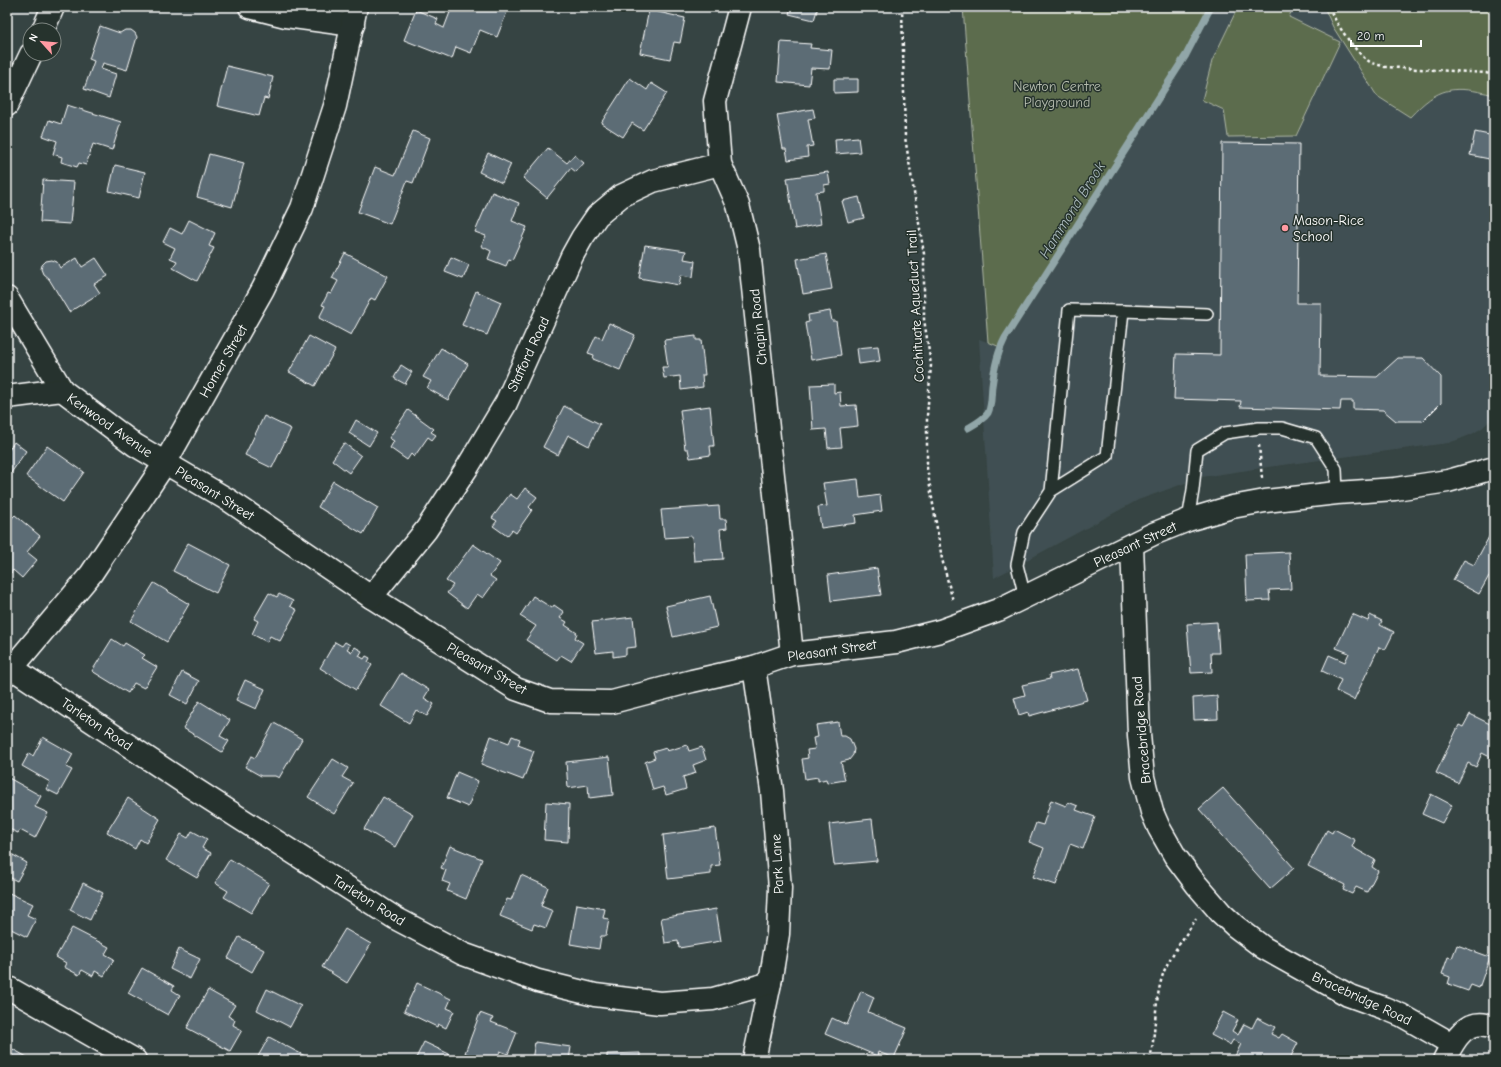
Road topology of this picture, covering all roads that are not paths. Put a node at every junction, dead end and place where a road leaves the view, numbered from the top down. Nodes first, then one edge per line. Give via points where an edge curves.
1 (53, 7) edge
2 (250, 7) edge
3 (740, 7) edge
4 (355, 16) edge
5 (46, 22) edge
6 (27, 62) edge
7 (7, 105) edge
8 (720, 164) junction
9 (8, 306) edge
10 (1123, 311) junction
11 (1207, 314) dead end
12 (62, 390) junction
13 (7, 396) edge
14 (165, 463) junction
15 (1492, 466) edge
16 (1051, 491) junction
17 (1337, 493) junction
18 (1188, 520) junction
19 (1132, 545) junction
20 (371, 597) junction
21 (1024, 597) junction
22 (792, 654) junction
23 (754, 667) junction
24 (10, 671) edge
25 (770, 983) junction
26 (7, 986) edge
27 (1494, 1027) edge
28 (1448, 1052) edge
29 (135, 1060) edge
30 (754, 1060) edge

1 - 5 street
2 - 4 street via 286,16
3 - 8 street, Chapin Road via 715,101
4 - 14 street, Homer Street via 335,106 302,208 263,289
6 - 7 street
8 - 20 street, Stafford Road via 654,181 621,196 597,216 572,256 506,403 426,530
8 - 22 street, Chapin Road via 738,205 749,250
9 - 12 street
10 - 11 lane
10 - 16 lane via 1107,456
10 - 16 lane via 1069,310
12 - 13 street, Kenwood Avenue
12 - 14 street, Kenwood Avenue via 135,445
14 - 20 street, Pleasant Street via 230,501
14 - 24 street, Homer Street via 91,574
15 - 17 street, Pleasant Street via 1448,481 1395,489
16 - 21 lane via 1024,532 1017,565
17 - 18 street, Pleasant Street via 1244,505 1210,512
17 - 18 lane via 1336,469 1316,438 1282,428 1259,428 1225,433 1197,450
18 - 19 street, Pleasant Street
19 - 21 street, Pleasant Street
19 - 28 street, Bracebridge Road via 1139,735 1143,777 1152,812 1167,843 1208,898 1235,926 1264,948 1348,995 1395,1013
20 - 23 street, Pleasant Street via 516,689 550,702 612,702
21 - 22 street, Pleasant Street via 998,610 940,631 896,642
22 - 23 street, Pleasant Street
23 - 25 street, Park Lane via 772,791 780,888 778,934
24 - 25 street, Tarleton Road via 395,918 463,954 538,981 595,995 660,1003 713,999
25 - 30 street, Park Lane
26 - 29 street
27 - 28 street via 1485,1024 1465,1029

